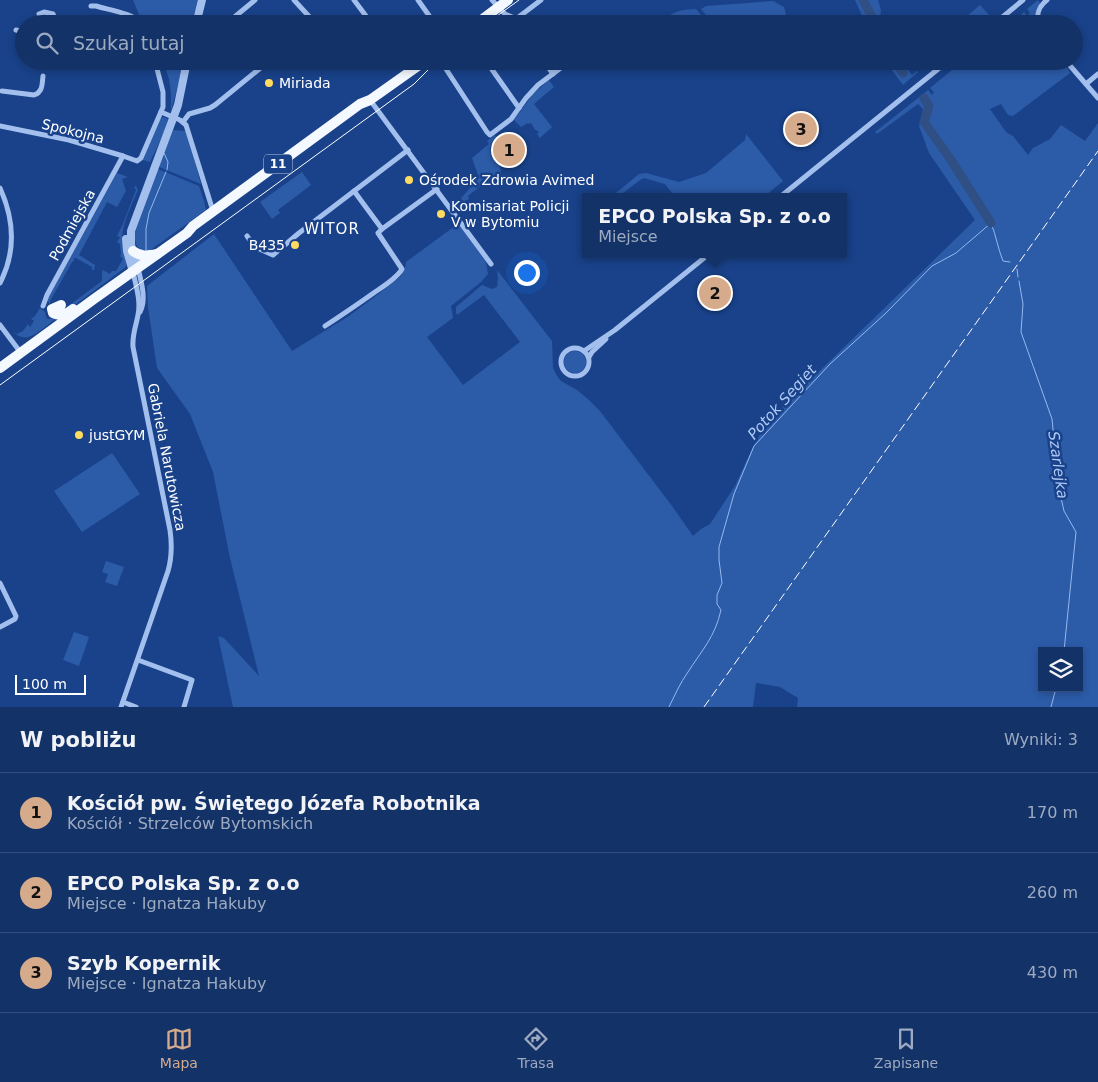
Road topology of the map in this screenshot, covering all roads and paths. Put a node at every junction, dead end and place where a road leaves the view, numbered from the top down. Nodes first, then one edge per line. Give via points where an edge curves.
1 (202, 0) edge
2 (255, 0) edge
3 (294, 0) edge
4 (354, 0) edge
5 (418, 0) edge
6 (508, 0) edge
7 (541, 0) edge
8 (1023, 0) edge
9 (1047, 0) edge
10 (495, 4) edge
11 (92, 6) dead end
12 (39, 14) dead end
13 (53, 15) edge
14 (128, 15) edge
15 (198, 15) edge
16 (237, 15) edge
17 (308, 15) edge
18 (365, 15) edge
19 (429, 15) edge
20 (485, 15) edge
21 (507, 15) edge
22 (521, 15) edge
23 (1005, 15) edge
24 (1038, 15) edge
25 (158, 70) edge
26 (185, 70) edge
27 (258, 70) edge
28 (412, 70) edge
29 (447, 70) edge
30 (492, 70) edge
31 (550, 70) edge
32 (558, 70) edge
33 (937, 70) edge
34 (1074, 70) edge
35 (553, 74) junction
36 (1098, 74) edge
37 (43, 76) dead end
38 (1086, 84) junction
39 (2, 91) dead end
40 (1098, 98) edge
41 (370, 100) junction
42 (519, 108) junction
43 (161, 112) junction
44 (173, 117) junction
45 (183, 122) junction
46 (0, 126) edge
47 (165, 137) junction
48 (408, 150) junction
49 (123, 156) junction
50 (0, 188) edge
51 (437, 189) junction
52 (354, 191) junction
53 (785, 193) edge
54 (213, 211) junction
55 (382, 229) junction
56 (187, 233) junction
57 (248, 236) dead end
58 (133, 251) junction
59 (158, 254) junction
60 (704, 258) edge
61 (491, 264) dead end
62 (135, 270) junction
63 (0, 283) edge
64 (94, 299) junction
65 (61, 305) dead end
66 (43, 306) dead end
67 (0, 325) edge
68 (325, 326) dead end
69 (616, 330) junction
70 (584, 351) junction
71 (21, 353) junction
72 (589, 357) junction
73 (0, 368) edge
74 (0, 583) edge
75 (0, 627) edge
76 (138, 660) junction
77 (122, 704) edge
78 (136, 707) edge
79 (184, 707) edge

1 - 15 street
2 - 16 street
3 - 17 street
4 - 18 street
5 - 19 street
6 - 10 highway
7 - 22 street
8 - 23 street
9 - 24 street
10 - 20 highway
10 - 21 street
11 - 14 street
12 - 13 street
25 - 43 street via 163,92
26 - 44 street
27 - 45 street via 216,104 189,114
28 - 41 highway, 11
29 - 42 street via 490,135 511,119
30 - 42 street
31 - 35 street
32 - 35 street
33 - 53 street
34 - 38 street
35 - 42 street
36 - 38 street
37 - 39 street via 38,94
38 - 40 street
41 - 48 street
41 - 54 highway, 11
41 - 56 highway, 11 via 367,107 196,230
43 - 44 street
43 - 49 street, Spokojna via 141,158 137,161
44 - 45 street
44 - 47 street
45 - 54 street via 188,129
46 - 49 street, Spokojna via 69,140
47 - 58 street via 131,231
47 - 62 street via 148,170 128,228 126,244
48 - 51 street
48 - 52 street
49 - 66 street, Podmiejska
50 - 63 street via 11,221 12,238 7,267
51 - 55 street
51 - 61 street
52 - 55 street
52 - 57 street via 272,255 255,247
54 - 56 highway, 11
55 - 68 street via 378,233 402,269 384,286
56 - 59 highway, 11
58 - 59 highway via 145,256
58 - 62 street
59 - 62 highway, 11
60 - 69 street
62 - 64 highway, 11
62 - 76 street, Gabriela Narutowicza via 144,297 133,334 133,347 172,549 171,562
64 - 65 highway via 65,315 53,314 52,309
64 - 71 highway, 11
67 - 71 street
69 - 70 street
69 - 72 street
70 - 72 street
70 - 72 street via 574,348 565,352 562,357 564,370 572,376 580,375 588,368
71 - 73 highway, 11
74 - 75 street via 16,616
76 - 77 street, Gabriela Narutowicza
76 - 79 street via 192,680
77 - 78 street

